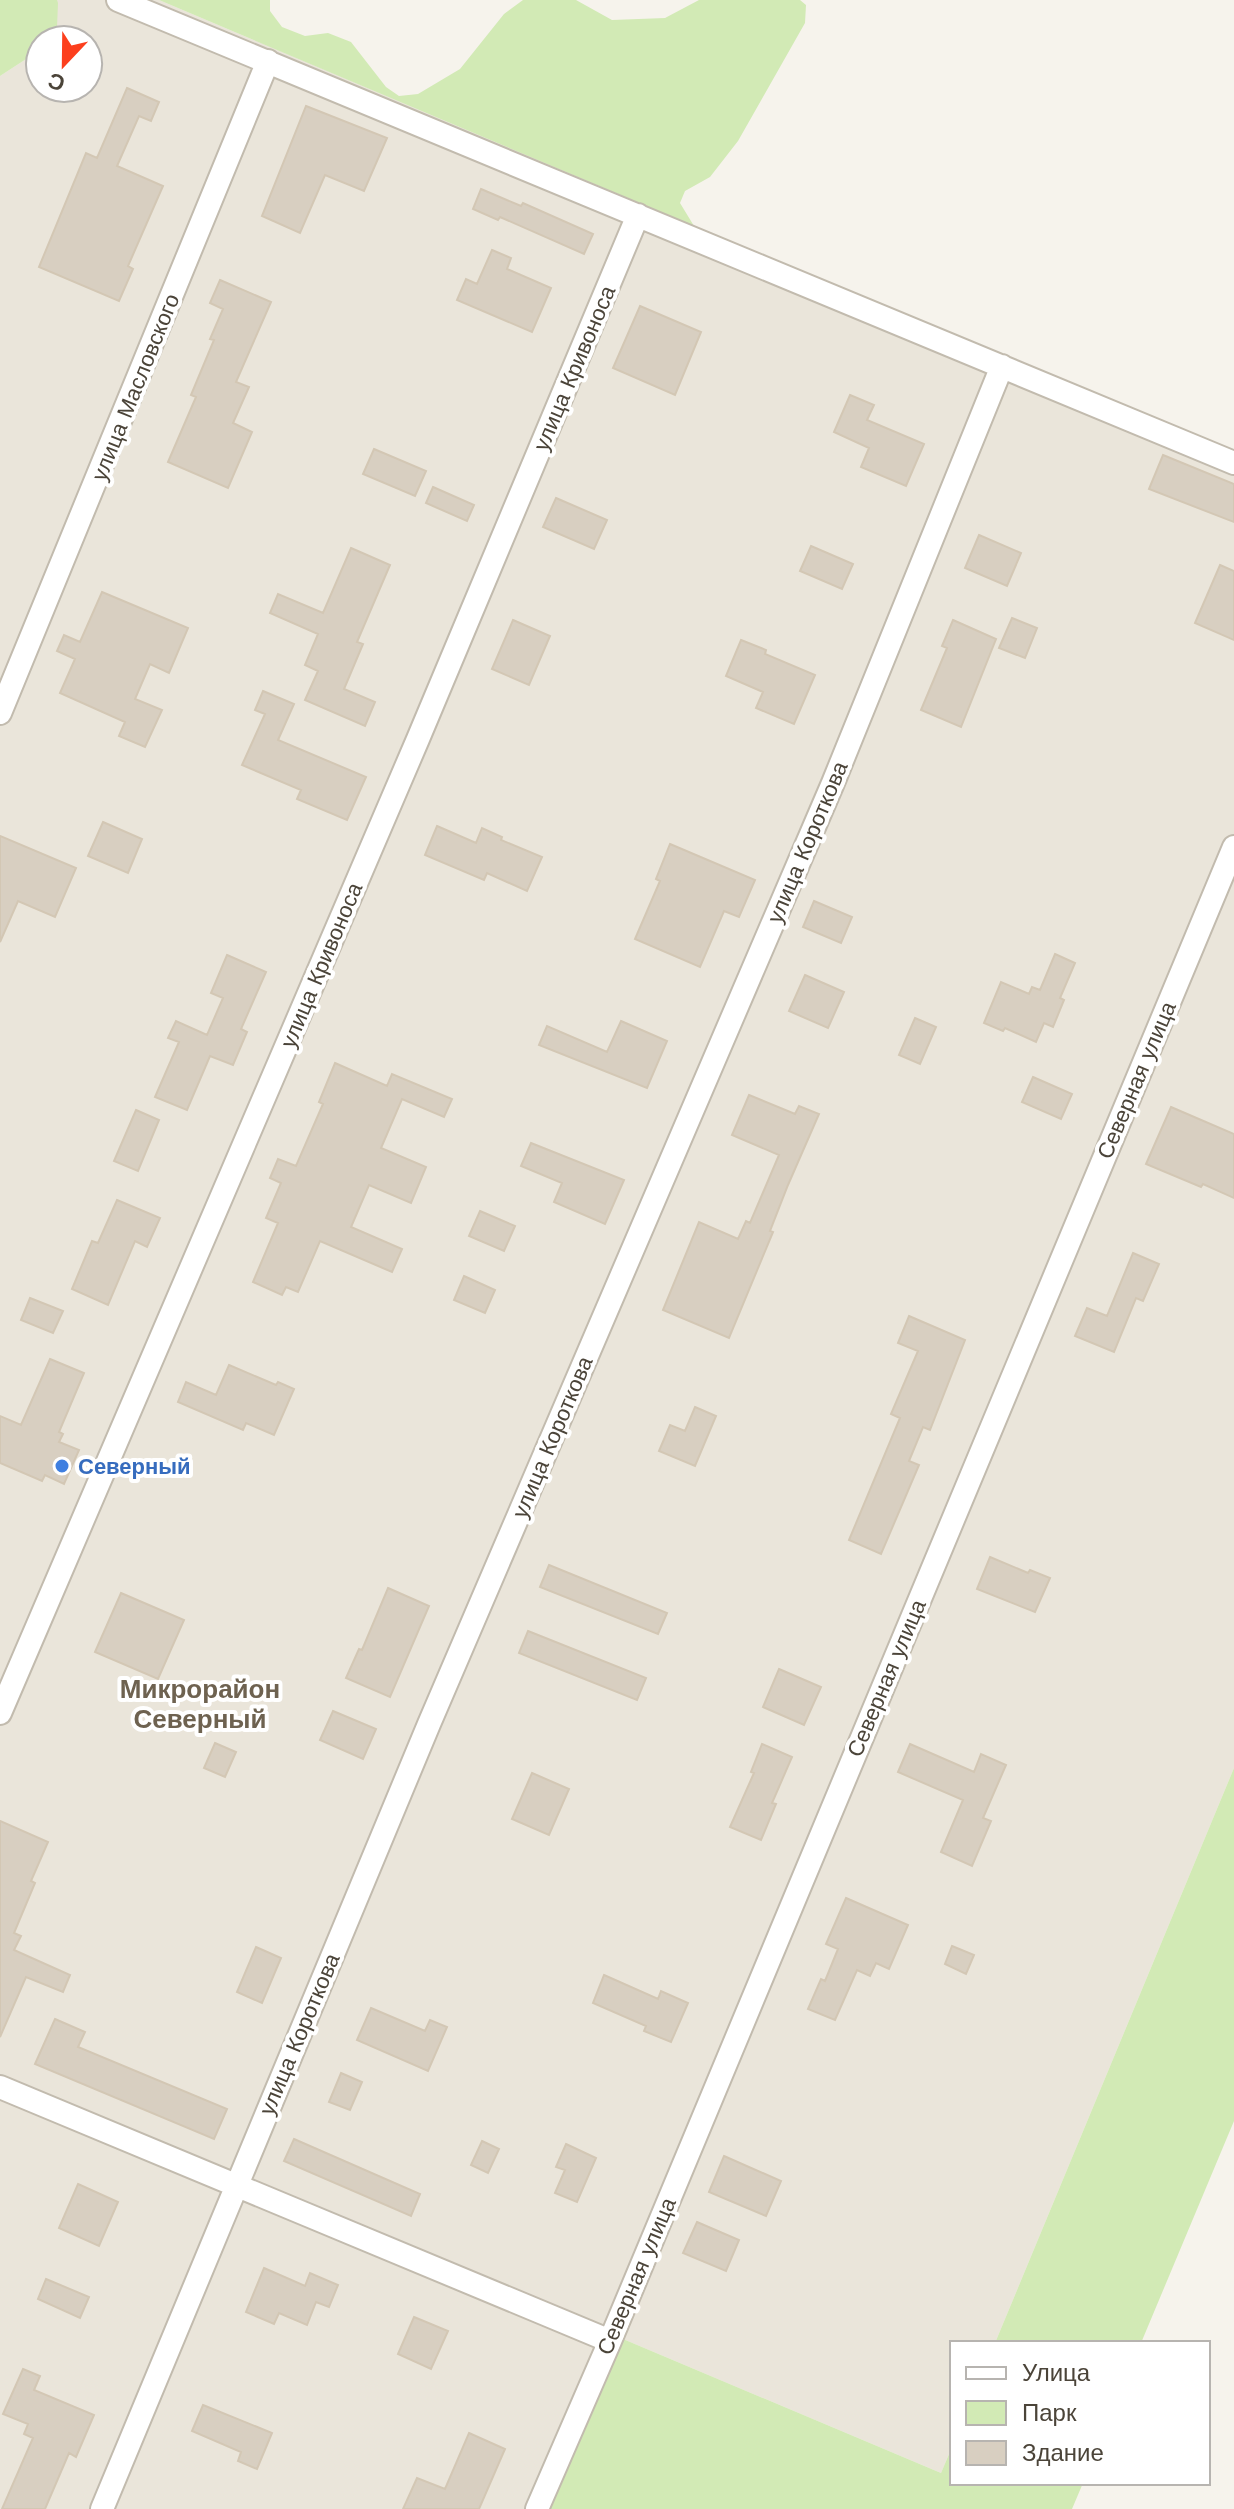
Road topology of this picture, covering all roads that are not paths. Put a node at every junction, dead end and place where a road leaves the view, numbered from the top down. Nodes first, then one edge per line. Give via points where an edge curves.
1 (118, 0) edge
2 (268, 61) junction
3 (638, 215) junction
4 (1002, 366) junction
5 (1234, 463) edge
6 (0, 713) edge
7 (1234, 847) edge
8 (0, 1713) edge
9 (0, 2087) edge
10 (236, 2186) junction
11 (610, 2341) junction
12 (102, 2509) edge
13 (537, 2509) edge

1 - 2 street
2 - 3 street
2 - 6 street, улица Масловского
3 - 4 street
3 - 8 street, улица Кривоноса
4 - 5 street
4 - 10 street, улица Короткова via 833,783
7 - 11 street, Северная улица
9 - 10 street
10 - 11 street
10 - 12 street, улица Короткова
11 - 13 street, Северная улица

